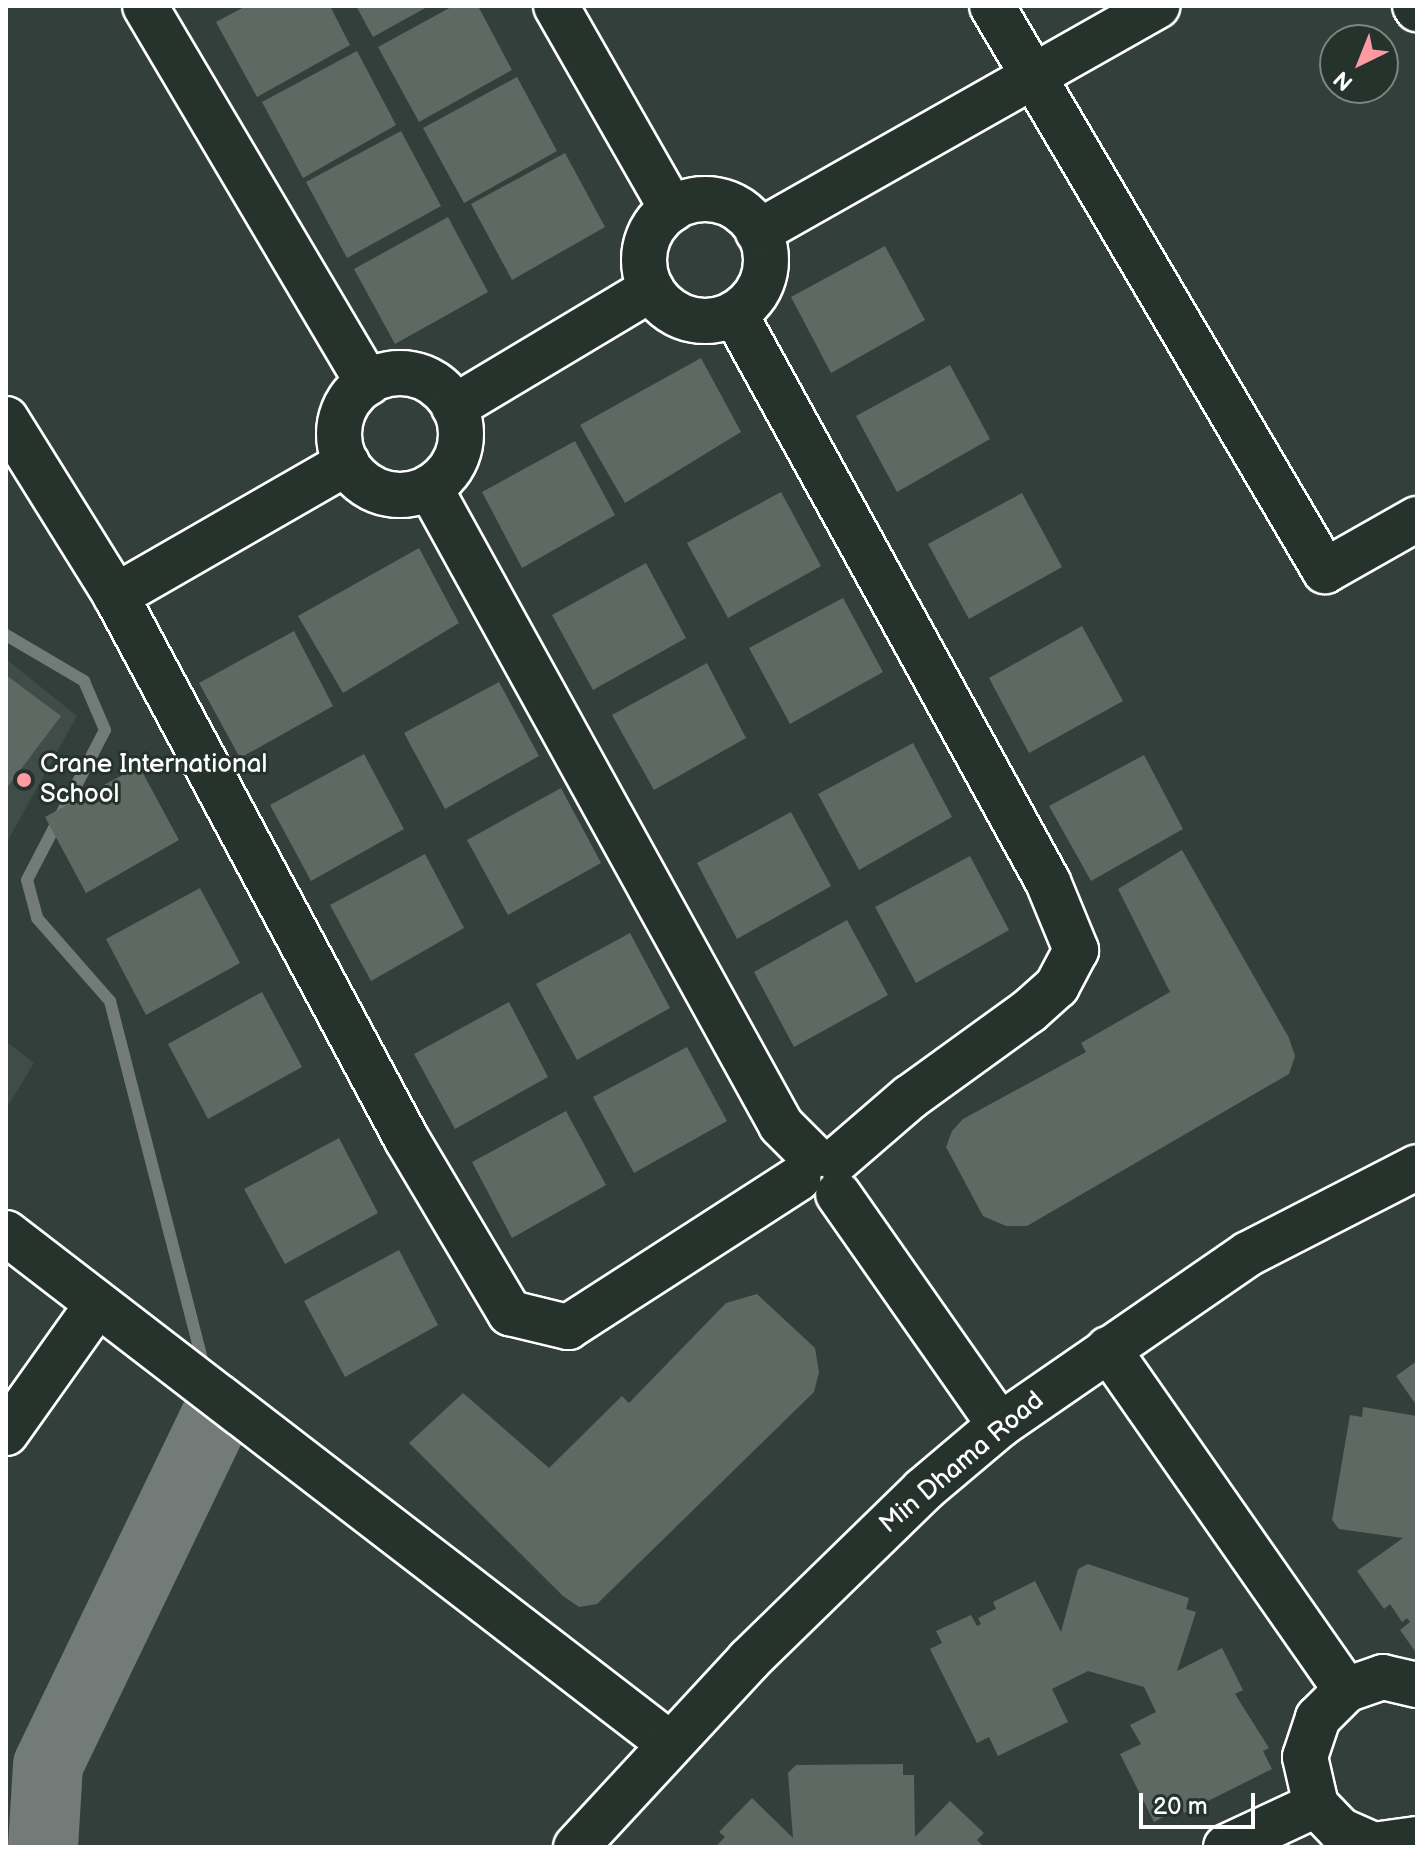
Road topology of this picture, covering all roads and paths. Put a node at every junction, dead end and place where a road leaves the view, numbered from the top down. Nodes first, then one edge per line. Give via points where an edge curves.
1 (145, 6) edge
2 (556, 6) edge
3 (992, 6) edge
4 (1158, 6) edge
5 (1032, 81) junction
6 (672, 209) junction
7 (758, 232) junction
8 (651, 289) junction
9 (735, 314) junction
10 (368, 383) junction
11 (454, 407) junction
12 (6, 419) edge
13 (347, 463) junction
14 (430, 488) junction
15 (1417, 519) edge
16 (116, 596) junction
17 (1417, 1167) edge
18 (821, 1172) junction
19 (6, 1233) edge
20 (97, 1305) junction
21 (1108, 1349) junction
22 (1000, 1425) junction
23 (6, 1433) edge
24 (1417, 1685) edge
25 (1346, 1690) junction
26 (670, 1744) junction
27 (1316, 1805) junction
28 (1417, 1839) edge
29 (576, 1847) edge
30 (1226, 1847) edge

1 - 10 street
2 - 6 street
3 - 5 street
4 - 5 street
5 - 7 street
5 - 15 street via 1325,571
6 - 7 street via 696,200 717,200 737,208
6 - 8 street via 655,226 644,252
7 - 9 street via 766,262 762,282
8 - 9 street via 679,315 716,320
8 - 11 street
9 - 18 street via 1048,882 1076,950 1057,986 1029,1011 910,1097
10 - 11 street via 391,374 412,374 432,382
10 - 13 street via 351,400 340,426
11 - 14 street via 461,436 457,457
12 - 16 street
13 - 14 street via 359,479 393,495
13 - 16 street
14 - 18 street via 781,1125
16 - 18 street via 399,1125 510,1313 568,1327
17 - 21 street, Min Dhama Road via 1248,1254
18 - 22 street
19 - 20 street
20 - 23 street
20 - 26 street
21 - 22 street, Min Dhama Road
21 - 25 street
22 - 26 street, Min Dhama Road via 923,1490
24 - 25 street via 1383,1677
25 - 27 street via 1318,1718 1305,1757
26 - 29 street, Min Dhama Road
27 - 28 street via 1340,1830 1373,1845
27 - 30 street

